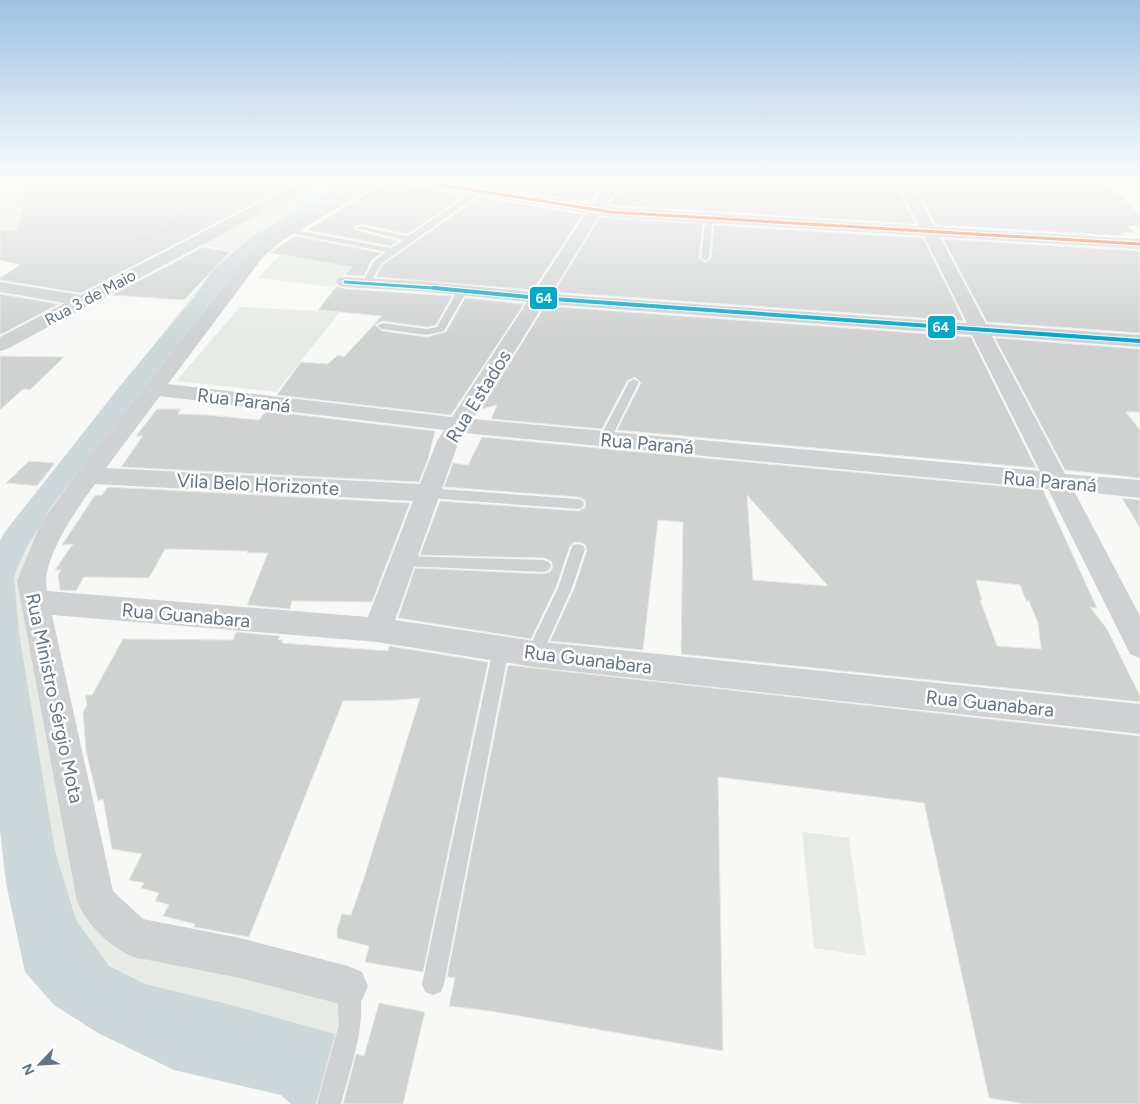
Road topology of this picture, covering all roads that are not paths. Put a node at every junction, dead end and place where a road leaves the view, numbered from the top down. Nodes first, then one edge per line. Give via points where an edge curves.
1 (215, 232) edge
2 (288, 232) edge
3 (292, 232) edge
4 (376, 232) edge
5 (421, 232) edge
6 (580, 232) edge
7 (709, 232) edge
8 (923, 232) edge
9 (930, 232) junction
10 (409, 239) junction
11 (1140, 244) edge
12 (392, 252) junction
13 (705, 258) dead end
14 (345, 282) dead end
15 (366, 283) junction
16 (0, 287) edge
17 (462, 291) junction
18 (538, 298) junction
19 (82, 301) junction
20 (382, 326) dead end
21 (980, 330) junction
22 (1140, 341) edge
23 (0, 344) edge
24 (634, 382) dead end
25 (156, 387) junction
26 (460, 425) junction
27 (605, 439) junction
28 (89, 475) junction
29 (1057, 482) junction
30 (1140, 489) edge
31 (427, 493) junction
32 (578, 504) dead end
33 (578, 549) dead end
34 (402, 561) junction
35 (544, 566) dead end
36 (36, 602) junction
37 (376, 630) junction
38 (1140, 645) edge
39 (501, 649) junction
40 (534, 654) junction
41 (1140, 719) edge
42 (433, 984) dead end
43 (348, 986) joint
44 (329, 1104) edge

1 - 19 street, Rua 3 de Maio
2 - 25 street, Rua Ministro Sérgio Mota via 257,254
3 - 12 lane
4 - 10 lane
5 - 10 lane
6 - 18 street, Rua Estados
7 - 13 lane
8 - 9 street
9 - 11 street
9 - 21 street
10 - 12 lane
12 - 15 lane via 378,263
14 - 15 street
15 - 17 street
16 - 19 street
17 - 18 street
17 - 20 lane via 441,330 427,332
18 - 21 street
18 - 26 street, Rua Estados
19 - 23 street, Rua 3 de Maio
21 - 22 street
21 - 29 street
24 - 27 lane
25 - 26 street, Rua Paraná
25 - 28 street, Rua Ministro Sérgio Mota
26 - 27 street, Rua Paraná
26 - 31 street, Rua Estados via 448,441
27 - 29 street, Rua Paraná
28 - 31 street, Vila Belo Horizonte
28 - 36 street, Rua Ministro Sérgio Mota via 50,530 31,581
29 - 30 street, Rua Paraná
29 - 38 street
31 - 32 lane
31 - 34 street, Rua Estados
33 - 40 lane via 565,588
34 - 35 lane
34 - 37 street, Rua Estados
36 - 37 street, Rua Guanabara
36 - 43 street, Rua Ministro Sérgio Mota via 96,901 133,937 240,958
37 - 39 street, Rua Guanabara
39 - 40 street, Rua Guanabara
39 - 42 lane
40 - 41 street, Rua Guanabara
43 - 44 lane via 350,1025

